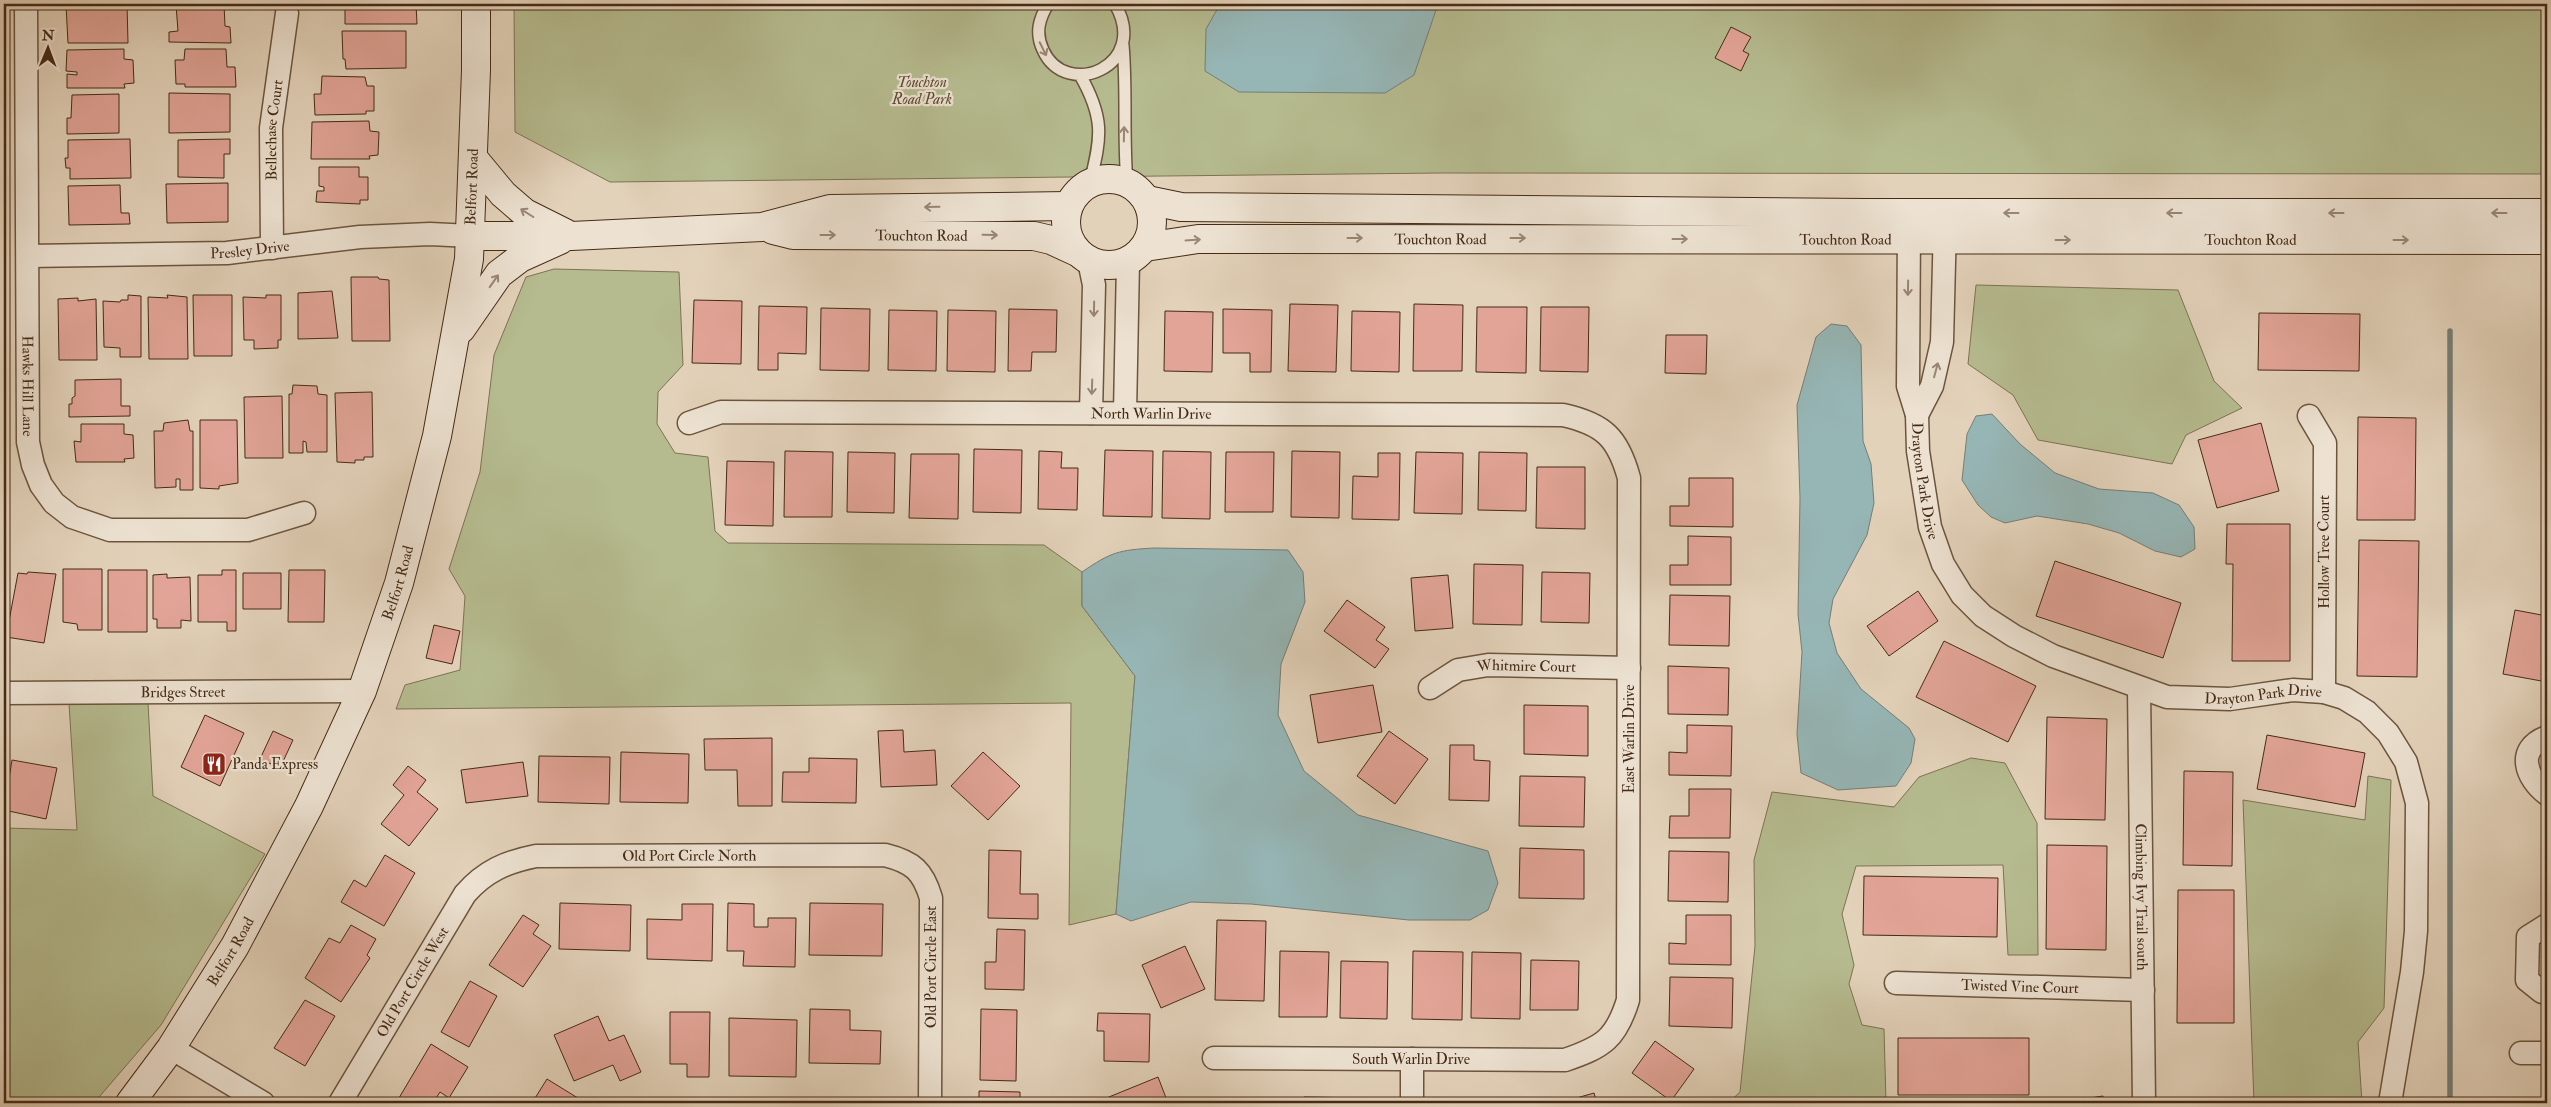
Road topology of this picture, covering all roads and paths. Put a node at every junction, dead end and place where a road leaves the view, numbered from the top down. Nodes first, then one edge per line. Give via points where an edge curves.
1 (26, 4) edge
2 (476, 4) edge
3 (1048, 4) edge
4 (1114, 4) edge
5 (287, 13) dead end
6 (1123, 45) junction
7 (1080, 75) junction
8 (474, 159) junction
9 (1090, 182) junction
10 (1137, 192) junction
11 (1068, 206) junction
12 (2547, 213) edge
13 (1909, 226) junction
14 (1945, 226) junction
15 (762, 227) junction
16 (471, 236) junction
17 (571, 236) junction
18 (2547, 240) edge
19 (272, 248) junction
20 (1136, 254) junction
21 (28, 256) junction
22 (1083, 256) junction
23 (456, 336) junction
24 (1093, 336) junction
25 (1126, 336) junction
26 (1907, 342) junction
27 (1942, 342) junction
28 (1091, 413) junction
29 (1125, 413) junction
30 (1917, 415) junction
31 (2309, 416) dead end
32 (689, 423) dead end
33 (1608, 435) joint
34 (304, 512) dead end
35 (1629, 668) junction
36 (1430, 688) dead end
37 (2139, 689) junction
38 (362, 691) junction
39 (2324, 692) junction
40 (4, 693) edge
41 (2547, 737) edge
42 (2547, 794) edge
43 (885, 855) joint
44 (495, 868) joint
45 (2547, 925) edge
46 (1896, 984) dead end
47 (2142, 990) junction
48 (2547, 992) edge
49 (1604, 1043) joint
50 (171, 1048) junction
51 (2521, 1053) dead end
52 (2547, 1053) edge
53 (1214, 1058) dead end
54 (1412, 1059) junction
55 (130, 1103) edge
56 (263, 1103) edge
57 (340, 1103) edge
58 (930, 1103) edge
59 (1412, 1103) edge
60 (2144, 1103) edge
61 (2390, 1103) edge

1 - 21 street, Hawks Hill Lane
2 - 8 street, Belfort Road
3 -> 7 lane via 1040,22 1039,42 1054,65
4 - 6 lane via 1122,16
5 - 19 street, Bellechase Court via 271,128
6 - 7 lane via 1106,67
10 -> 6 lane via 1124,151
7 - 9 lane via 1097,108 1099,121 1098,151
8 - 16 street, Belfort Road
17 -> 8 street via 525,213 503,194
9 - 10 street, Touchton Road via 1106,178
9 - 11 street via 1077,192
10 - 13 street, Touchton Road via 1181,207
10 - 20 street via 1152,216 1151,232
11 -> 15 street, Touchton Road via 830,209
11 - 22 street via 1066,230 1070,242
12 -> 14 street, Touchton Road
13 - 14 street, Touchton Road
20 -> 13 street, Touchton Road via 1198,239
13 -> 26 street
14 -> 18 street, Touchton Road
14 - 27 street
15 - 17 street, Touchton Road
15 -> 22 street, Touchton Road via 793,235 1034,236 1051,240
16 - 17 street, Touchton Road
16 - 19 street, Presley Drive via 360,237
16 - 23 street, Belfort Road
23 -> 17 street via 499,274 520,258
19 - 21 street, Presley Drive via 227,253
20 - 22 street, Touchton Road via 1108,265
20 - 25 street
21 - 34 street, Hawks Hill Lane via 28,442 48,510 110,530 248,530
22 -> 24 street via 1094,285
23 - 38 street, Belfort Road via 437,436 401,574
24 - 25 street
24 -> 28 street
25 - 29 street
26 - 27 street
26 - 30 street via 1908,386
30 -> 27 street via 1932,386
28 - 29 street, North Warlin Drive
28 - 32 street, North Warlin Drive via 721,412
29 - 33 street, North Warlin Drive via 1563,414 1585,420
30 - 37 street, Drayton Park Drive via 1918,451 1930,528 1943,564 1962,595 1983,616 2014,636 2053,656
31 - 39 street, Hollow Tree Court via 2325,443
33 - 35 street, East Warlin Drive via 1622,453 1629,478
35 - 36 street, Whitmire Court via 1488,665 1458,670
35 - 49 street, East Warlin Drive via 1628,1000 1621,1022
37 - 39 street, Drayton Park Drive via 2167,698 2221,699 2293,690
37 - 47 street, Climbing Ivy Trail south
38 - 40 street, Bridges Street
38 - 50 street, Belfort Road via 309,806 247,926
39 - 61 street, Drayton Park Drive via 2344,698 2367,712 2388,733 2406,762 2417,803 2416,931
41 - 42 street via 2530,750 2527,762 2533,781
43 - 44 street, Old Port Circle North via 536,856
43 - 58 street, Old Port Circle East via 903,860 915,868 926,880 931,898
44 - 57 street, Old Port Circle West via 465,894
45 - 48 street via 2528,938 2527,980 2542,992
46 - 47 street, Twisted Vine Court
47 - 60 street, Climbing Ivy Trail south
49 - 54 street, South Warlin Drive via 1565,1060
50 - 55 street, Belfort Road
50 - 56 street
51 - 52 street
53 - 54 street, South Warlin Drive
54 - 59 street

